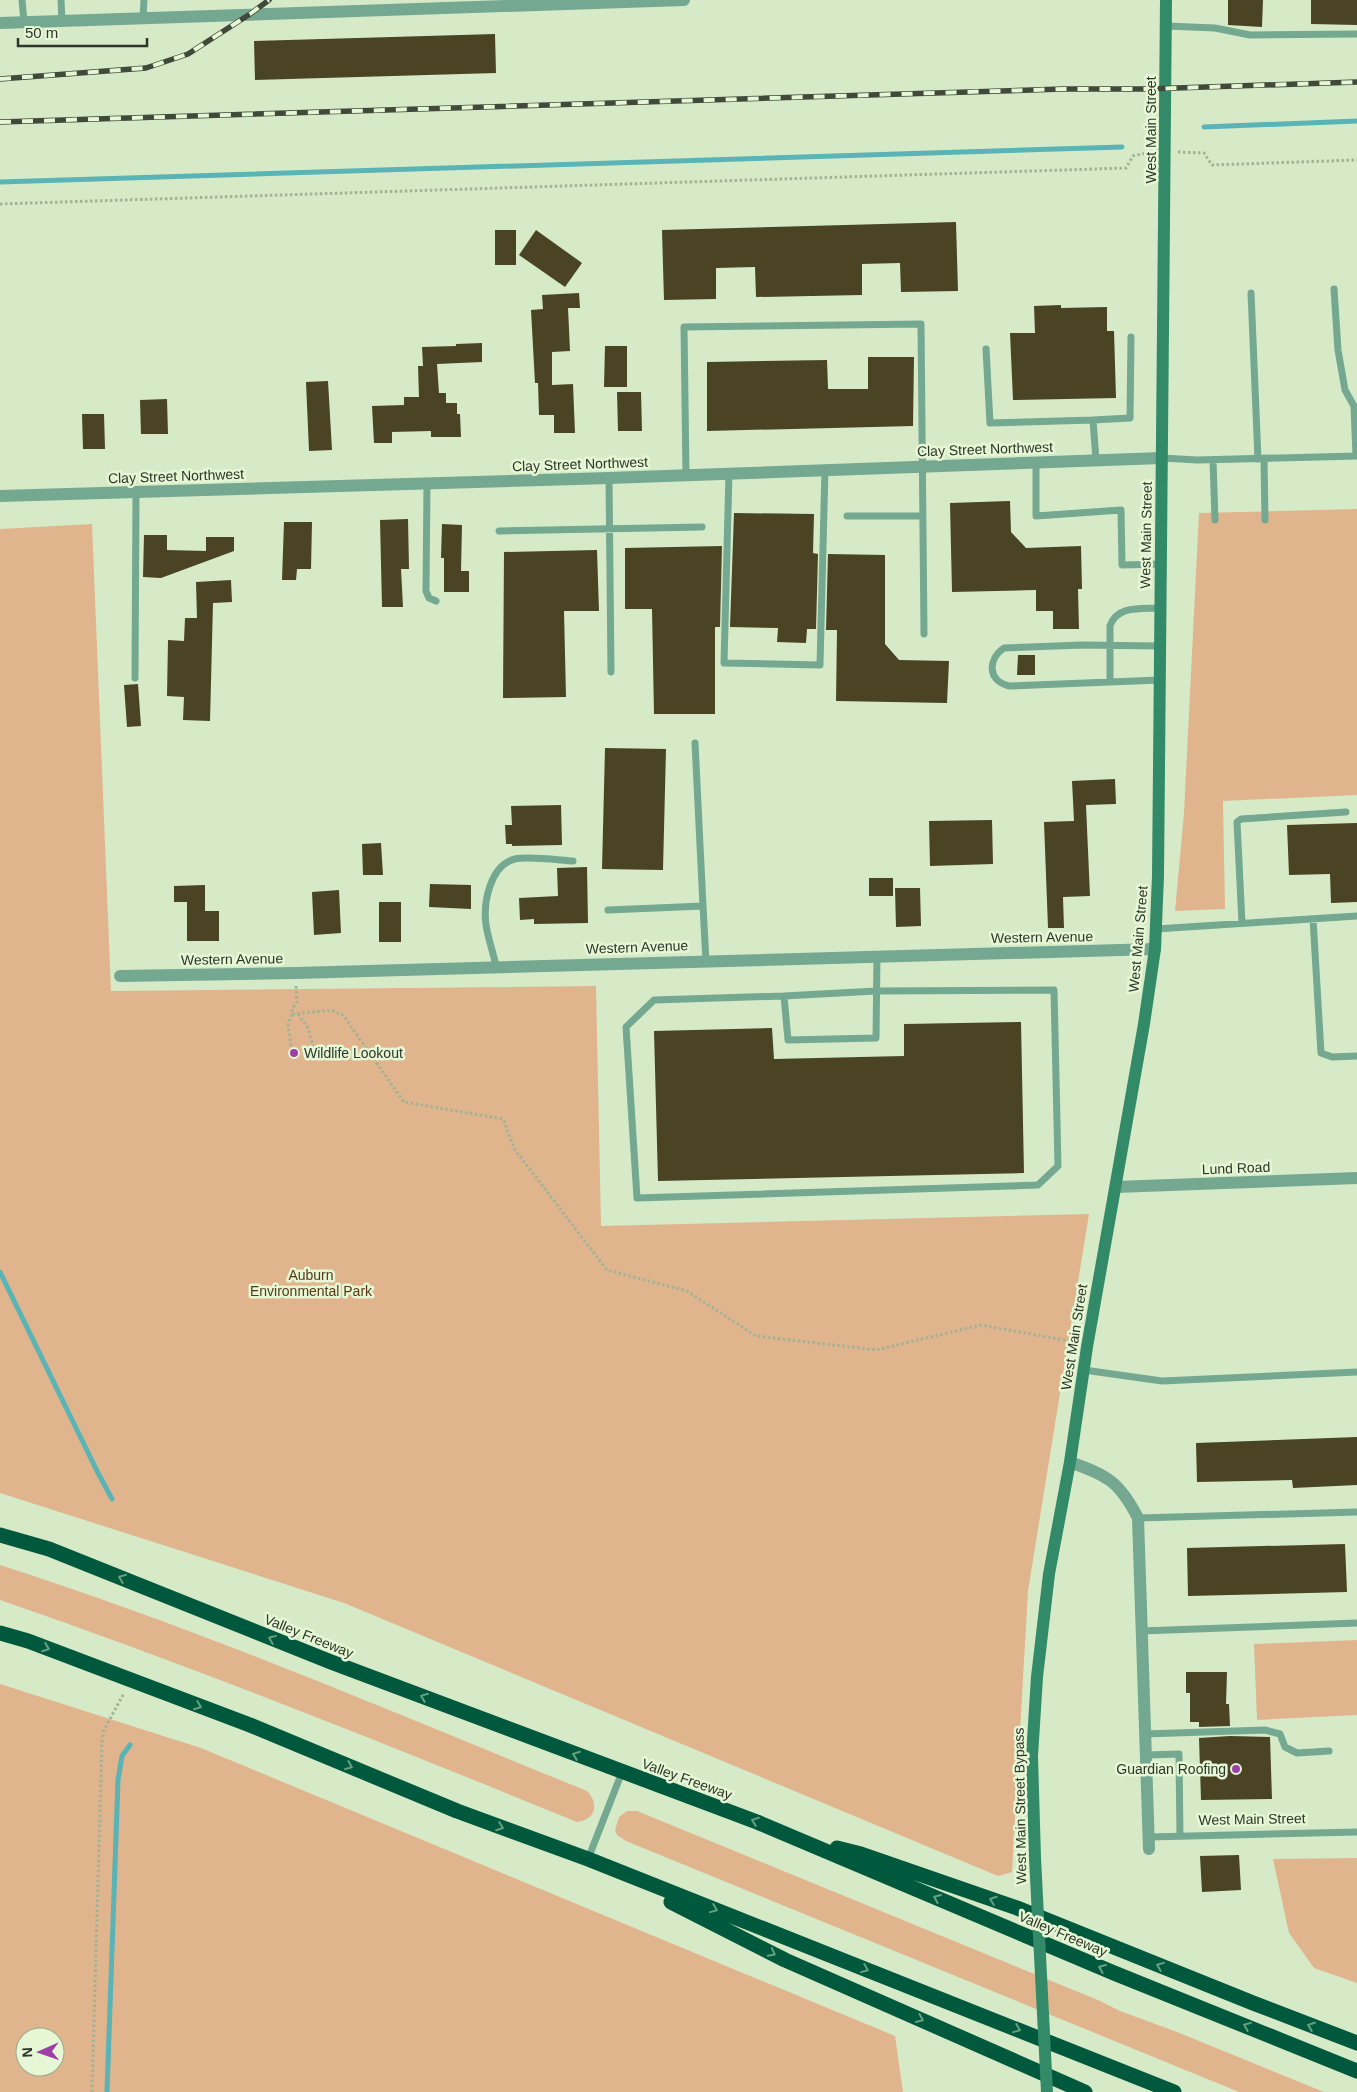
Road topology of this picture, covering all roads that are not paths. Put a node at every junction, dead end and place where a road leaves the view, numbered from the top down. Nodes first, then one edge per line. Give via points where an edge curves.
1 (22, 0) edge
2 (61, 0) edge
3 (144, 0) edge
4 (684, 0) edge
5 (1166, 0) edge
6 (403, 5) edge
7 (143, 18) junction
8 (62, 21) junction
9 (24, 22) junction
10 (0, 23) edge
11 (1166, 26) junction
12 (1357, 34) edge
13 (1334, 289) dead end
14 (1251, 292) dead end
15 (1131, 337) dead end
16 (986, 349) dead end
17 (1355, 403) edge
18 (1093, 420) junction
19 (1357, 456) edge
20 (1162, 458) junction
21 (1261, 459) junction
22 (1096, 460) junction
23 (1213, 460) junction
24 (1036, 462) junction
25 (922, 466) junction
26 (825, 469) junction
27 (729, 473) junction
28 (686, 475) junction
29 (609, 478) junction
30 (427, 484) junction
31 (136, 492) junction
32 (0, 496) edge
33 (847, 516) dead end
34 (922, 516) junction
35 (1215, 520) dead end
36 (1265, 520) dead end
37 (702, 527) dead end
38 (610, 528) junction
39 (499, 531) dead end
40 (1161, 564) junction
41 (436, 601) dead end
42 (1160, 608) junction
43 (924, 634) dead end
44 (1110, 645) junction
45 (1160, 646) junction
46 (611, 672) dead end
47 (136, 678) dead end
48 (1160, 680) junction
49 (1110, 682) junction
50 (695, 743) dead end
51 (1346, 812) dead end
52 (573, 861) dead end
53 (703, 906) junction
54 (608, 910) dead end
55 (1357, 916) edge
56 (1313, 919) junction
57 (1242, 923) junction
58 (1156, 929) junction
59 (1155, 949) junction
60 (877, 956) junction
61 (706, 961) junction
62 (496, 966) junction
63 (120, 976) dead end
64 (876, 991) junction
65 (784, 996) junction
66 (1357, 1056) edge
67 (1357, 1178) edge
68 (1116, 1187) junction
69 (1084, 1370) junction
70 (1357, 1372) edge
71 (1070, 1462) junction
72 (1357, 1512) edge
73 (1138, 1518) junction
74 (0, 1535) edge
75 (1357, 1623) edge
76 (1141, 1631) junction
77 (0, 1633) edge
78 (1145, 1734) junction
79 (1329, 1751) dead end
80 (1146, 1755) junction
81 (622, 1772) junction
82 (1357, 1832) edge
83 (789, 1836) junction
84 (1180, 1836) junction
85 (1149, 1843) joint
86 (588, 1860) junction
87 (1357, 2043) edge
88 (1357, 2071) edge
89 (1047, 2092) edge
90 (1086, 2092) edge
91 (1174, 2092) edge

1 - 9 lane
2 - 8 lane
3 - 7 lane
4 - 6 street
5 - 11 main road, West Main Street
6 - 7 street
7 - 8 street
8 - 9 street
9 - 10 street
11 - 12 lane via 1215,28 1250,36
11 - 20 main road, West Main Street
13 - 17 lane via 1338,350 1346,390
14 - 21 lane
15 - 18 lane via 1130,418
16 - 18 lane via 990,423
17 - 19 lane
18 - 22 lane
19 - 21 lane
20 - 22 street, Clay Street Northwest
20 - 23 lane
20 - 40 main road, West Main Street
21 - 23 lane
21 - 36 lane
22 - 24 street, Clay Street Northwest
23 - 35 lane
24 - 25 street, Clay Street Northwest
24 - 40 lane via 1036,516 1122,510 1122,565
25 - 26 street, Clay Street Northwest
25 - 28 lane via 921,324 684,327
25 - 34 lane
26 - 27 street, Clay Street Northwest
26 - 27 lane via 820,665 724,662
27 - 28 street, Clay Street Northwest
28 - 29 street, Clay Street Northwest
29 - 30 street, Clay Street Northwest
29 - 38 lane
30 - 31 street, Clay Street Northwest
30 - 41 lane via 426,591 429,598
31 - 32 street, Clay Street Northwest
31 - 47 lane
33 - 34 lane
34 - 43 lane
37 - 38 lane
38 - 39 lane
38 - 46 lane
40 - 42 main road, West Main Street
42 - 44 lane via 1116,613 1110,626
42 - 45 main road, West Main Street
44 - 45 lane
44 - 49 lane
44 - 49 lane via 1004,648 992,661 992,672 995,680 1009,686
45 - 48 main road, West Main Street
48 - 49 lane
48 - 58 main road, West Main Street
50 - 53 lane
51 - 57 lane via 1241,819 1237,822
52 - 62 lane via 516,859 503,864 492,877 486,924
53 - 54 lane
53 - 61 lane
55 - 56 lane
56 - 57 lane
56 - 66 lane via 1321,1053 1332,1058
57 - 58 lane
58 - 59 main road, West Main Street
59 - 60 street, Western Avenue
59 - 68 main road, West Main Street
60 - 61 street, Western Avenue
60 - 64 lane
61 - 62 street, Western Avenue
62 - 63 street, Western Avenue
64 - 65 lane
64 - 65 lane via 876,1038 788,1040
64 - 65 lane via 1054,990 1058,1166 1038,1185 637,1198 626,1027 654,1000
67 - 68 street, Lund Road
68 - 69 main road, West Main Street
69 - 70 lane via 1162,1381
69 - 71 main road, West Main Street
71 - 73 street, West Main Street via 1095,1471 1115,1484 1123,1491
71 - 89 main road, West Main Street Bypass, bridge via 1049,1574 1036,1677 1032,1756
72 - 73 lane
73 - 76 street, West Main Street
81 -> 74 highway, Valley Freeway via 331,1662 49,1549
75 - 76 lane
76 - 78 street, West Main Street
77 -> 86 highway via 250,1726 457,1811
78 - 79 lane via 1265,1730 1280,1734 1285,1747 1297,1752
78 - 80 street, West Main Street
80 - 84 lane via 1179,1754
80 - 85 street, West Main Street
83 -> 81 highway, Valley Freeway
81 - 86 lane
82 - 84 lane, West Main Street
87 -> 83 highway via 1017,1908 862,1854
88 -> 83 highway, Valley Freeway
84 - 85 lane, West Main Street
86 -> 90 highway via 786,1960
86 -> 91 highway

